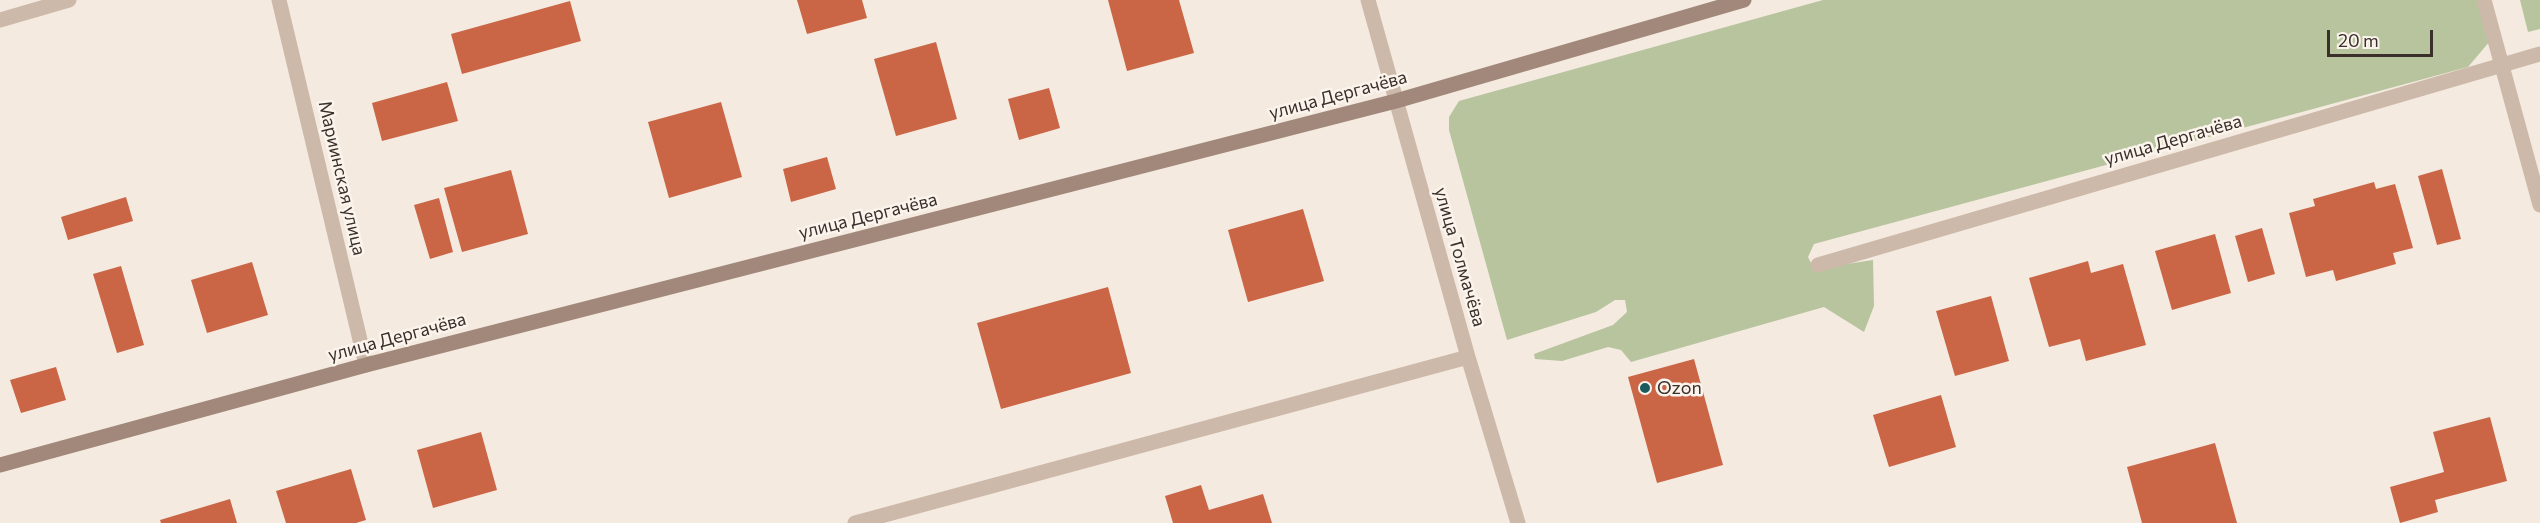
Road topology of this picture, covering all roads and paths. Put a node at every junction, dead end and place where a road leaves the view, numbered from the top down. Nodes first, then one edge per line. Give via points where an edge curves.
1 (69, 0) edge
2 (279, 0) edge
3 (1368, 0) edge
4 (1744, 0) edge
5 (2484, 0) edge
6 (0, 20) edge
7 (2540, 54) edge
8 (2500, 64) junction
9 (1396, 101) junction
10 (2540, 204) edge
11 (1818, 265) dead end
12 (1468, 357) junction
13 (366, 365) junction
14 (0, 465) edge
15 (855, 523) edge
16 (1518, 523) edge

1 - 6 street
2 - 13 street, Мариинская улица
3 - 9 street, улица Толмачёва
4 - 9 street, улица Дергачёва
5 - 8 street
7 - 8 street, улица Дергачёва
8 - 10 street
8 - 11 street, улица Дергачёва
9 - 12 street, улица Толмачёва
9 - 13 street, улица Дергачёва
12 - 15 street
12 - 16 street, улица Толмачёва
13 - 14 street, улица Дергачёва

